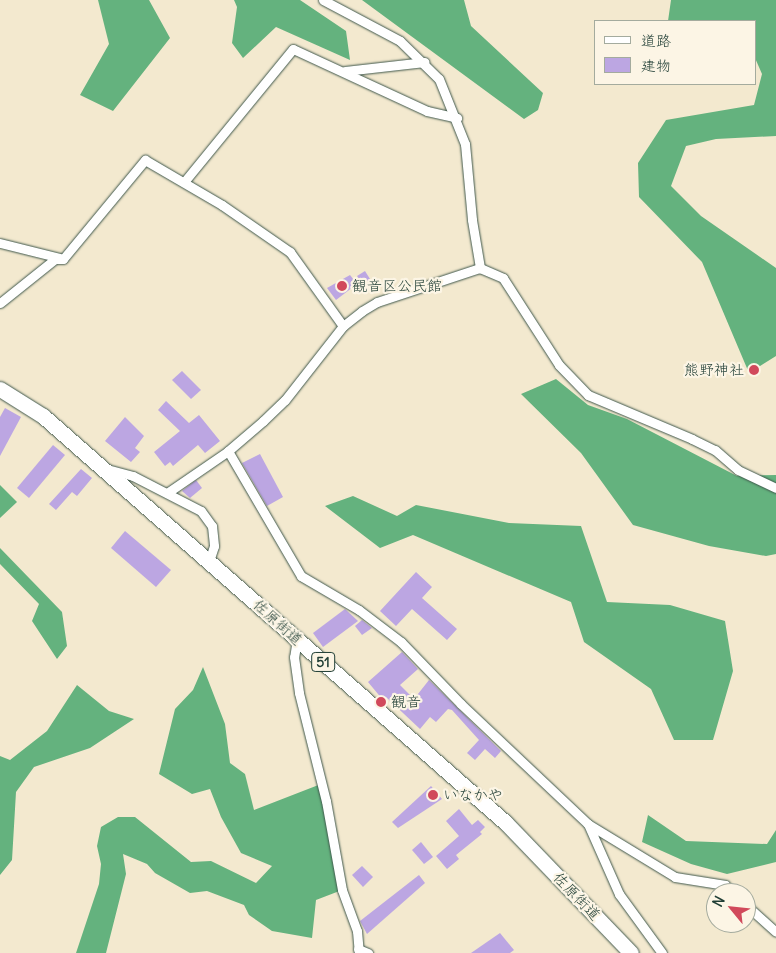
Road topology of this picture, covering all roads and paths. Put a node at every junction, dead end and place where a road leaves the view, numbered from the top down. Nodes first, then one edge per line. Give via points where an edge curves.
1 (323, 0) edge
2 (424, 62) junction
3 (345, 71) junction
4 (457, 118) junction
5 (184, 182) junction
6 (0, 243) edge
7 (63, 259) junction
8 (480, 268) junction
9 (0, 303) edge
10 (343, 326) junction
11 (0, 389) edge
12 (228, 451) junction
13 (103, 468) junction
14 (776, 488) edge
15 (168, 493) junction
16 (209, 561) junction
17 (297, 639) junction
18 (588, 824) junction
19 (712, 883) edge
20 (756, 914) edge
21 (776, 932) edge
22 (356, 952) edge
23 (368, 953) edge
24 (631, 953) edge
25 (662, 953) edge

1 - 2 street via 400,42
2 - 3 street
2 - 4 street via 439,79
3 - 4 street via 427,111
3 - 5 street via 293,49
4 - 8 street via 465,144
5 - 7 street via 146,160
5 - 10 street via 290,252
6 - 7 street
7 - 9 street via 55,259
8 - 10 street via 377,302
8 - 14 street via 503,278 559,365 588,395 715,450 738,470
10 - 12 street via 286,400
11 - 13 highway, 佐原街道 / 51 via 44,416
12 - 15 street
12 - 18 street via 301,576 359,610 401,642 460,704
13 - 15 street via 133,476
13 - 16 highway, 佐原街道 / 51
15 - 16 street via 200,511 212,526 214,546
16 - 17 highway, 佐原街道 / 51
17 - 22 street via 294,657 299,693 326,801 342,890 357,930
17 - 24 highway, 佐原街道 / 51 via 506,823
18 - 19 street via 675,877
18 - 25 street via 620,894
20 - 21 street
22 - 23 street

